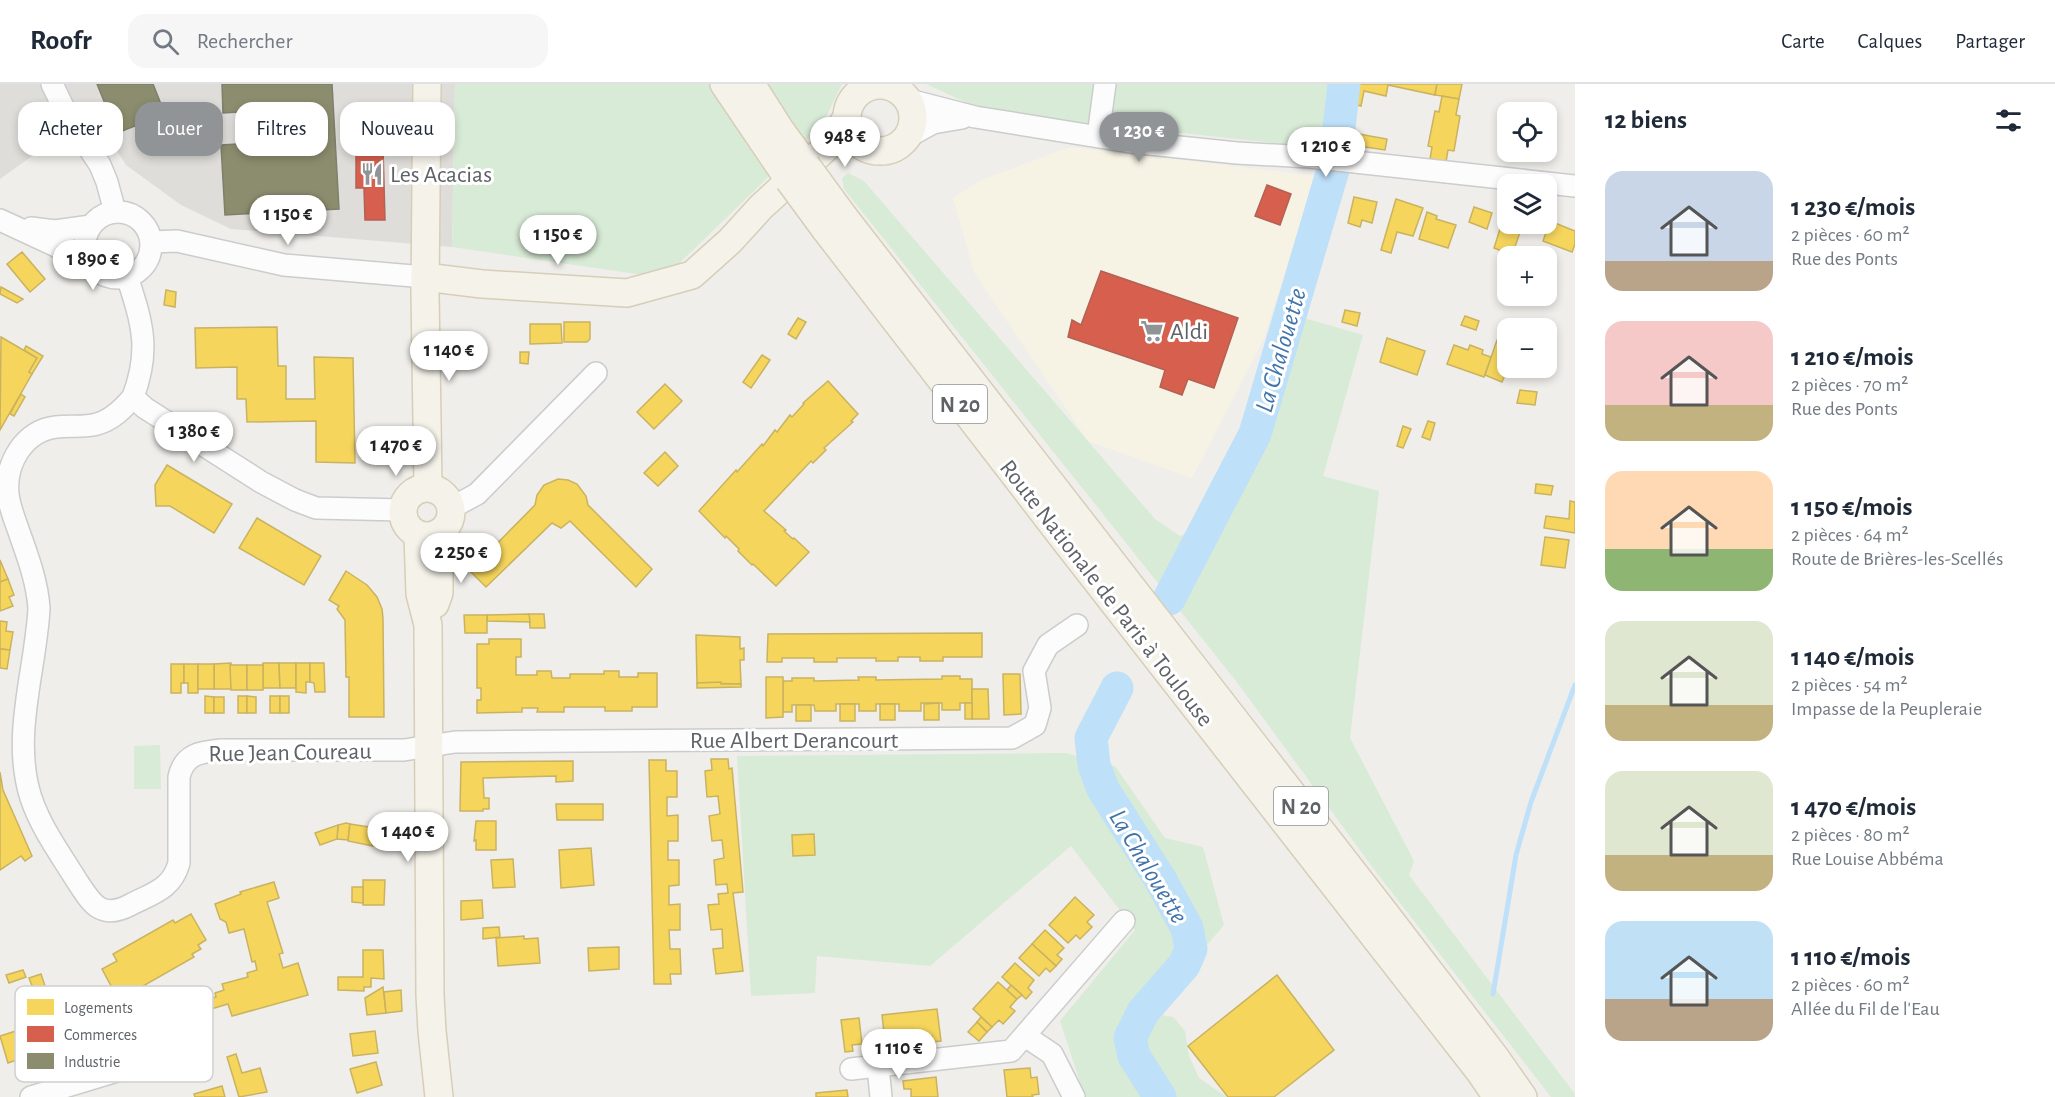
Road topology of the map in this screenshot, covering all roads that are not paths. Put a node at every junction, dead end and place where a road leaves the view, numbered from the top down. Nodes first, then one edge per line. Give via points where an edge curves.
1 (52, 84) edge
2 (427, 84) edge
3 (724, 84) edge
4 (751, 84) edge
5 (1105, 84) edge
6 (863, 87) edge
7 (900, 91) edge
8 (975, 117) junction
9 (846, 119) junction
10 (909, 136) junction
11 (1098, 136) junction
12 (772, 138) junction
13 (860, 145) junction
14 (828, 146) junction
15 (1575, 186) edge
16 (114, 212) junction
17 (3, 222) edge
18 (835, 223) junction
19 (91, 226) junction
20 (152, 242) junction
21 (86, 253) junction
22 (127, 276) junction
23 (425, 277) junction
24 (596, 373) dead end
25 (133, 397) junction
26 (4, 476) edge
27 (428, 487) junction
28 (451, 508) junction
29 (402, 510) junction
30 (428, 534) junction
31 (1077, 626) dead end
32 (429, 747) junction
33 (1124, 921) dead end
34 (1025, 1036) junction
35 (878, 1067) junction
36 (851, 1069) dead end
37 (81, 1082) edge
38 (31, 1097) edge
39 (439, 1097) edge
40 (881, 1097) edge
41 (1074, 1097) edge
42 (1497, 1097) edge
43 (1523, 1097) edge

1 - 16 street via 100,165
2 - 23 main road
3 - 12 main road, Route Nationale de Paris à Toulouse / N 20
4 - 12 main road, Route Nationale de Paris à Toulouse / N 20
5 - 11 street
6 - 7 main road via 879,84
6 - 9 main road via 850,102
7 - 8 street
7 - 10 main road via 914,118
8 - 10 street via 933,123
8 - 11 street
9 - 13 main road
9 - 14 main road
10 - 13 main road via 892,150 880,152
11 - 15 street
12 - 18 main road, Route Nationale de Paris à Toulouse / N 20, bridge
13 - 14 main road
14 - 23 main road via 692,275 627,293
16 - 19 street
16 - 20 street via 141,220
17 - 19 street via 55,231
17 - 21 street via 56,246
18 - 42 main road, Route Nationale de Paris à Toulouse / N 20 via 1060,534
18 - 43 main road, Route Nationale de Paris à Toulouse / N 20 via 1467,1021
19 - 21 street
20 - 22 street via 146,263
20 - 23 street via 177,241 284,265
21 - 22 street via 104,274
22 - 25 street via 144,331 141,377
23 - 27 main road
24 - 28 street via 477,494
25 - 26 street, Rue Jean Coureau via 108,420 43,430 16,453
25 - 29 street via 165,421 295,500 316,508
26 - 32 street, Rue Jean Coureau via 39,608 24,736 27,780 50,838 98,908 107,912 127,907 170,884 176,875 179,777 182,765 191,757 220,750
27 - 28 main road via 447,497
27 - 29 main road via 410,494
28 - 30 main road via 448,524
29 - 30 main road via 407,526
30 - 32 main road via 439,593 428,625
31 - 32 street, Rue Albert Derancourt via 1048,645 1034,671 1040,708 1035,725 1012,738 455,742
32 - 39 main road via 430,995
33 - 34 street
34 - 35 street via 1011,1051
34 - 41 street via 1052,1054
35 - 36 street
35 - 40 street
37 - 38 street

